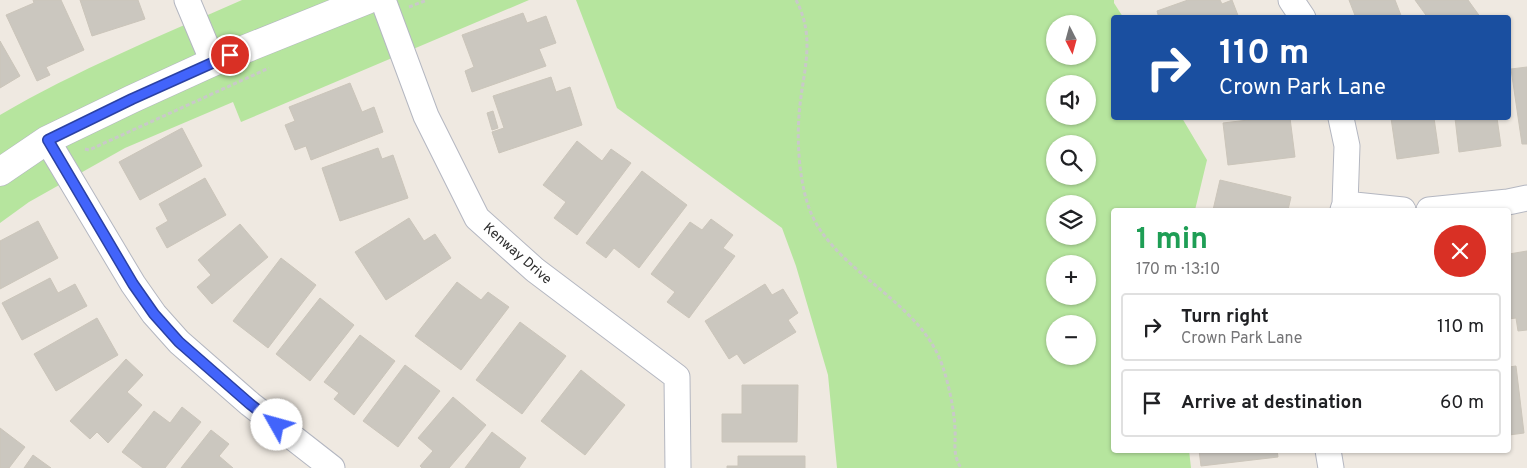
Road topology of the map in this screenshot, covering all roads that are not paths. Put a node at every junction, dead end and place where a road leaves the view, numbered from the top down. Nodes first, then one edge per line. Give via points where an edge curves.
1 (187, 0) edge
2 (367, 0) edge
3 (382, 0) edge
4 (1291, 0) edge
5 (1301, 15) edge
6 (213, 62) junction
7 (1341, 120) edge
8 (48, 140) junction
9 (0, 172) edge
10 (1527, 198) edge
11 (1344, 207) edge
12 (1364, 208) edge
13 (1449, 208) edge
14 (1328, 453) edge
15 (332, 468) edge
16 (678, 468) edge
17 (1331, 468) edge

1 - 6 street
2 - 6 street
3 - 16 street, Kenway Drive via 426,116 477,218 535,270 677,377
4 - 5 street
6 - 8 street
7 - 11 street via 1347,146
8 - 9 street
8 - 15 street via 154,314 179,342 250,404
10 - 13 street
11 - 12 street
14 - 17 street

